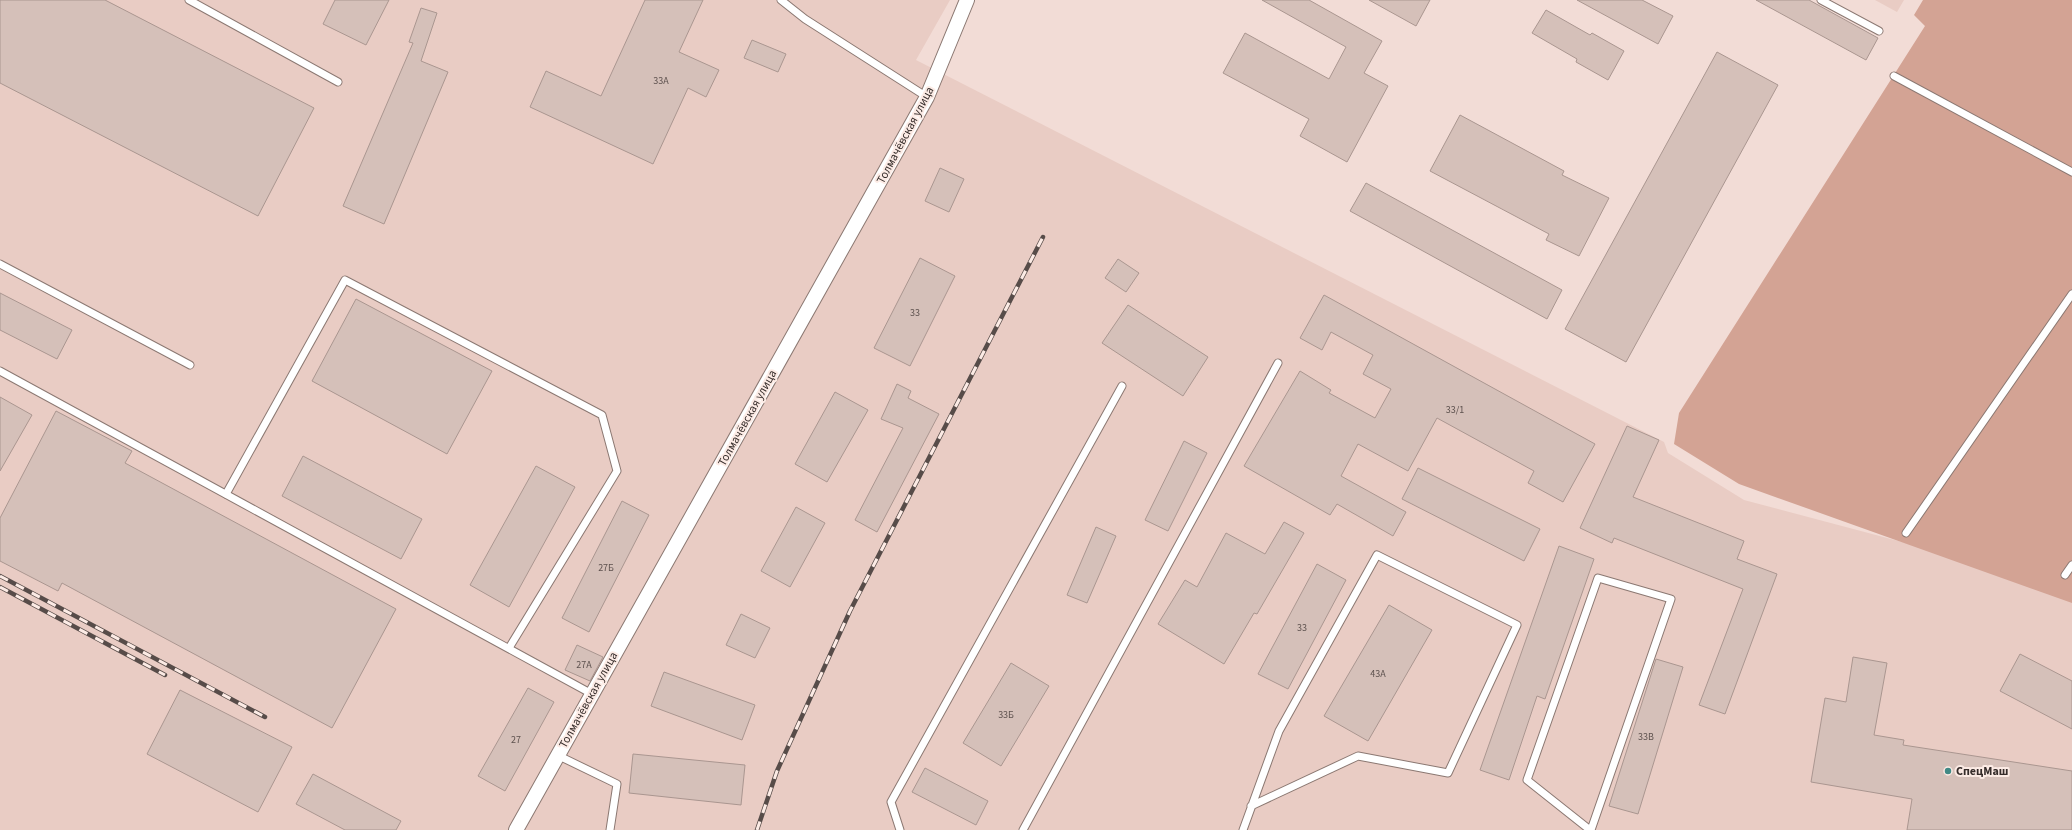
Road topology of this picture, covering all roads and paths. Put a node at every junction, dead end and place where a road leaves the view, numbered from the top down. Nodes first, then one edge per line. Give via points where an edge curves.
1 (189, 0) edge
2 (781, 0) edge
3 (967, 0) edge
4 (1821, 0) edge
5 (1879, 31) dead end
6 (1894, 76) dead end
7 (338, 82) dead end
8 (927, 97) junction
9 (2072, 172) edge
10 (0, 264) edge
11 (2072, 294) edge
12 (1278, 364) dead end
13 (190, 365) dead end
14 (0, 371) edge
15 (1122, 386) dead end
16 (226, 494) junction
17 (1906, 533) dead end
18 (2072, 566) edge
19 (2065, 575) dead end
20 (509, 648) junction
21 (592, 694) junction
22 (557, 755) junction
23 (1251, 806) junction
24 (516, 830) edge
25 (610, 830) edge
26 (900, 830) edge
27 (1023, 830) edge
28 (1243, 830) edge
29 (1590, 830) edge

1 - 7 lane
2 - 8 lane via 805,19
3 - 8 street, Толмачёвская улица
4 - 5 lane
6 - 9 lane
8 - 21 street, Толмачёвская улица
10 - 13 lane
11 - 17 lane
12 - 27 lane
14 - 16 lane
15 - 26 lane via 891,802
16 - 20 lane
16 - 20 lane via 345,280 602,415 617,471
18 - 19 lane
20 - 21 lane
21 - 22 street, Толмачёвская улица
22 - 24 street, Толмачёвская улица
22 - 25 lane via 617,784
23 - 23 lane via 1279,731 1377,555 1516,625 1448,773 1358,756
23 - 28 lane
29 - 29 lane via 1527,780 1598,578 1671,599

